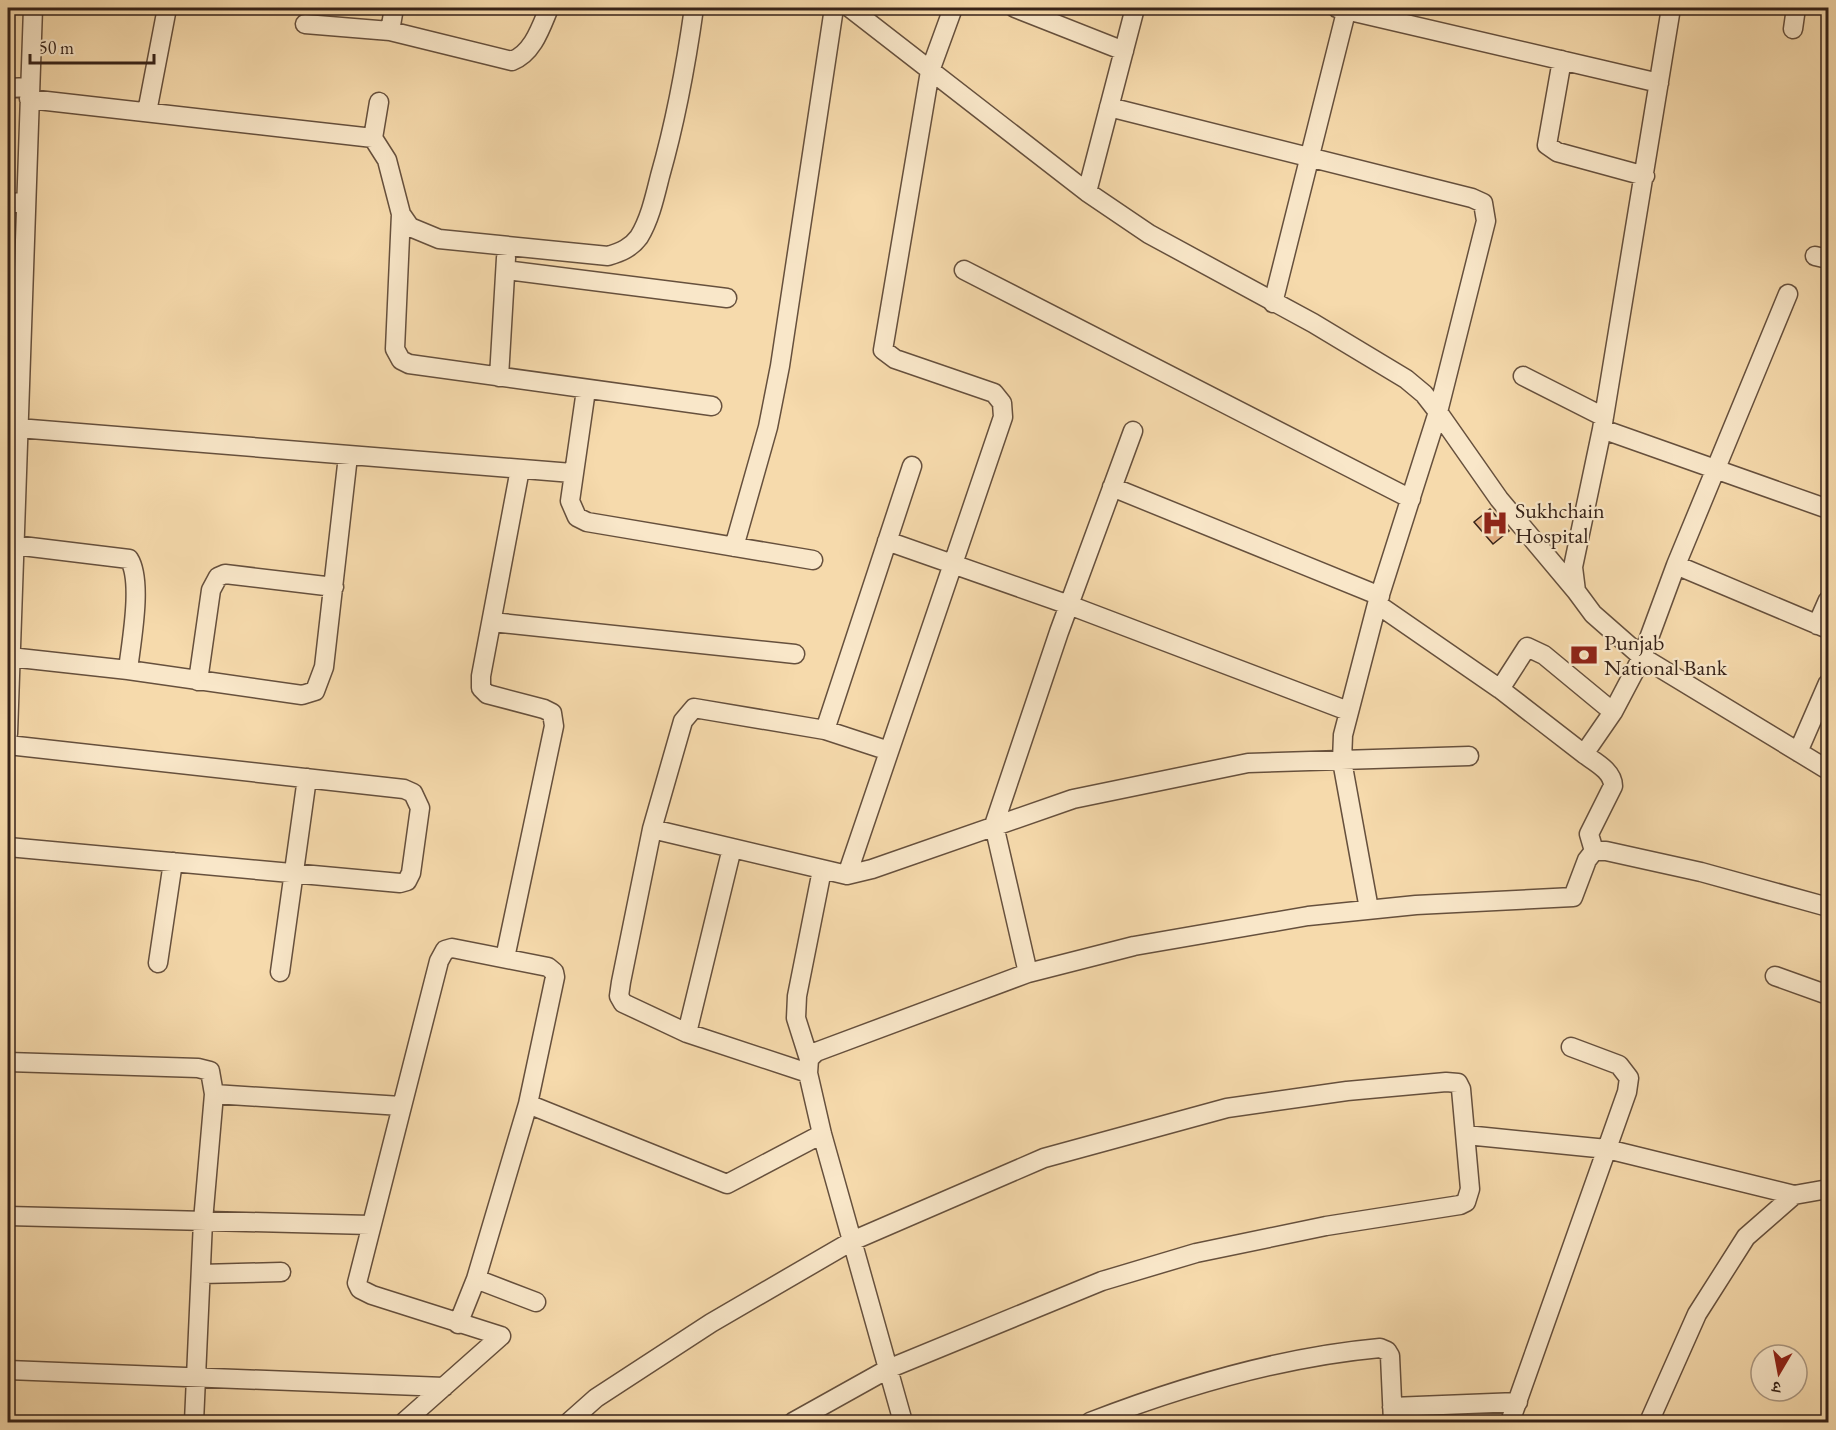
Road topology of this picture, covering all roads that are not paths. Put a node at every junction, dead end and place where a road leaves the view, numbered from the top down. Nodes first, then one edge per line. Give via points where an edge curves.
1 (33, 8) edge
2 (166, 8) edge
3 (394, 8) edge
4 (549, 8) edge
5 (694, 8) edge
6 (834, 8) edge
7 (850, 8) edge
8 (953, 8) edge
9 (1015, 8) edge
10 (1135, 8) edge
11 (1344, 8) edge
12 (1671, 8) edge
13 (1796, 8) edge
14 (305, 24) dead end
15 (1793, 29) dead end
16 (390, 31) junction
17 (1124, 51) junction
18 (1562, 60) junction
19 (930, 71) junction
20 (1659, 83) junction
21 (8, 88) edge
22 (29, 93) junction
23 (379, 102) dead end
24 (1110, 107) junction
25 (147, 112) junction
26 (373, 138) junction
27 (1310, 156) junction
28 (1645, 176) junction
29 (1087, 192) junction
30 (26, 202) junction
31 (8, 203) edge
32 (401, 214) junction
33 (507, 247) junction
34 (506, 270) junction
35 (964, 270) dead end
36 (1788, 294) dead end
37 (727, 298) dead end
38 (1273, 303) junction
39 (1523, 376) dead end
40 (499, 377) junction
41 (586, 390) junction
42 (712, 405) dead end
43 (1438, 412) junction
44 (1603, 423) junction
45 (1133, 430) dead end
46 (14, 440) edge
47 (348, 456) junction
48 (912, 466) dead end
49 (520, 469) junction
50 (1716, 469) junction
51 (572, 473) junction
52 (1112, 487) junction
53 (1411, 499) junction
54 (1828, 508) edge
55 (887, 541) junction
56 (14, 545) junction
57 (734, 547) junction
58 (813, 560) dead end
59 (953, 564) junction
60 (1676, 565) junction
61 (334, 587) junction
62 (1576, 591) junction
63 (1379, 600) junction
64 (1828, 600) edge
65 (1069, 605) junction
66 (492, 622) junction
67 (1823, 627) edge
68 (795, 654) dead end
69 (10, 657) junction
70 (1642, 657) junction
71 (129, 670) junction
72 (9, 680) edge
73 (198, 681) junction
74 (1828, 682) edge
75 (1500, 689) junction
76 (1348, 711) junction
77 (1613, 712) junction
78 (825, 730) junction
79 (8, 734) edge
80 (8, 745) edge
81 (889, 751) junction
82 (1798, 752) junction
83 (1584, 754) junction
84 (1469, 756) dead end
85 (1342, 761) junction
86 (1828, 770) edge
87 (307, 777) junction
88 (994, 825) junction
89 (652, 829) junction
90 (8, 847) edge
91 (732, 848) junction
92 (1594, 851) junction
93 (172, 862) junction
94 (822, 870) junction
95 (294, 874) junction
96 (847, 875) junction
97 (1828, 907) edge
98 (1369, 909) junction
99 (505, 958) junction
100 (158, 963) dead end
101 (280, 972) dead end
102 (1028, 973) junction
103 (1775, 976) dead end
104 (1828, 996) edge
105 (687, 1033) junction
106 (1571, 1047) dead end
107 (8, 1062) edge
108 (809, 1066) junction
109 (214, 1094) junction
110 (528, 1104) junction
111 (401, 1106) junction
112 (822, 1134) junction
113 (1466, 1135) junction
114 (1607, 1149) junction
115 (1828, 1189) edge
116 (1794, 1195) junction
117 (8, 1216) edge
118 (203, 1221) junction
119 (370, 1225) junction
120 (852, 1241) junction
121 (281, 1272) dead end
122 (201, 1274) junction
123 (476, 1279) junction
124 (536, 1302) dead end
125 (458, 1324) junction
126 (888, 1369) junction
127 (8, 1370) edge
128 (196, 1377) junction
129 (444, 1387) junction
130 (1518, 1402) junction
131 (1392, 1415) edge
132 (194, 1422) edge
133 (404, 1422) edge
134 (569, 1422) edge
135 (793, 1422) edge
136 (903, 1422) edge
137 (1090, 1422) edge
138 (1510, 1422) edge
139 (1649, 1422) edge

1 - 22 street
2 - 25 street
3 - 16 street
4 - 16 street via 539,32 512,62
5 - 33 street via 670,141 651,208 638,237 627,250 608,256
6 - 57 street via 780,366 768,427
7 - 19 street
8 - 19 street
9 - 17 street
10 - 17 street
11 - 18 street
11 - 27 street
12 - 20 street
13 - 15 street
14 - 16 street
17 - 24 street
18 - 20 street
18 - 28 street via 1546,146
19 - 29 street
19 - 59 street via 883,350 895,359 994,393 1002,403 1000,429
20 - 28 street
21 - 22 street
22 - 25 street
22 - 30 street
23 - 26 street
24 - 27 street
24 - 29 street
25 - 26 street
26 - 32 street via 387,160
27 - 38 street
27 - 43 street via 1483,203 1486,221
28 - 44 street
29 - 38 street via 1149,234
30 - 31 street
30 - 46 street
32 - 33 street via 410,227 439,240
32 - 40 street via 396,355 409,364
33 - 34 street
34 - 37 street
34 - 40 street
35 - 53 street
36 - 50 street
38 - 43 street via 1406,379
39 - 44 street
40 - 41 street
41 - 42 street
41 - 51 street
43 - 53 street
43 - 62 street via 1499,499
44 - 50 street
44 - 62 street via 1573,567
45 - 52 street
46 - 47 street
46 - 56 street
47 - 49 street
47 - 61 street
48 - 55 street
49 - 51 street
49 - 66 street
50 - 54 street
50 - 60 street
51 - 57 street via 570,501 577,518
52 - 63 street
52 - 65 street
53 - 63 street
55 - 59 street
55 - 78 street
56 - 69 street
56 - 71 street via 129,559 135,582
57 - 58 street
59 - 65 street
59 - 81 street
60 - 67 street
60 - 70 street
61 - 73 street via 225,574 218,577 211,590
61 - 73 street via 324,667 315,691 302,695
62 - 70 street via 1593,614
63 - 75 street
63 - 76 street
64 - 67 street
65 - 76 street
65 - 88 street
66 - 68 street
66 - 99 street via 482,688 487,694 544,709 554,719
69 - 71 street
69 - 72 street
70 - 77 street
70 - 82 street
71 - 73 street
72 - 79 street
74 - 82 street
75 - 77 street via 1527,647 1544,655
75 - 83 street
76 - 85 street
77 - 83 street
78 - 81 street
78 - 89 street via 694,708 683,722
80 - 87 street
81 - 96 street
82 - 86 street
83 - 92 street via 1613,779 1589,834
84 - 85 street
85 - 88 street via 1248,763 1073,799
85 - 98 street
87 - 95 street
87 - 95 street via 404,789 414,793 420,808 407,881
88 - 96 street
88 - 102 street
89 - 91 street
89 - 105 street via 619,996 632,1009
90 - 93 street
91 - 94 street
91 - 105 street
92 - 97 street via 1606,850 1701,872
92 - 98 street via 1573,897
93 - 95 street
93 - 100 street
94 - 96 street
94 - 108 street via 797,996 798,1031
95 - 101 street
98 - 102 street via 1134,945
99 - 110 street via 548,967 555,977
99 - 111 street via 460,948 446,950 439,961
102 - 108 street via 816,1052
103 - 104 street
105 - 108 street
106 - 114 street via 1619,1065 1629,1078
107 - 109 street via 198,1068 210,1071
108 - 112 street
109 - 111 street
109 - 118 street
110 - 112 street via 727,1184
110 - 123 street
111 - 119 street
112 - 120 street
113 - 114 street
113 - 120 street via 1458,1083 1347,1091 1227,1108 1044,1158
113 - 126 street via 1470,1189 1467,1202 1460,1206 1326,1226 1196,1252 1102,1281
114 - 116 street
114 - 130 street
115 - 116 street
116 - 139 street via 1746,1237 1703,1305
117 - 118 street
118 - 119 street
118 - 122 street
119 - 125 street via 357,1283 360,1289
120 - 126 street
120 - 134 street via 711,1323 596,1398
121 - 122 street
122 - 128 street
123 - 124 street
123 - 125 street
125 - 129 street via 501,1336
126 - 135 street
126 - 136 street
127 - 128 street
128 - 129 street
128 - 132 street
129 - 133 street
130 - 131 street
130 - 138 street
131 - 137 street via 1390,1356 1380,1348 1249,1370 1153,1397

